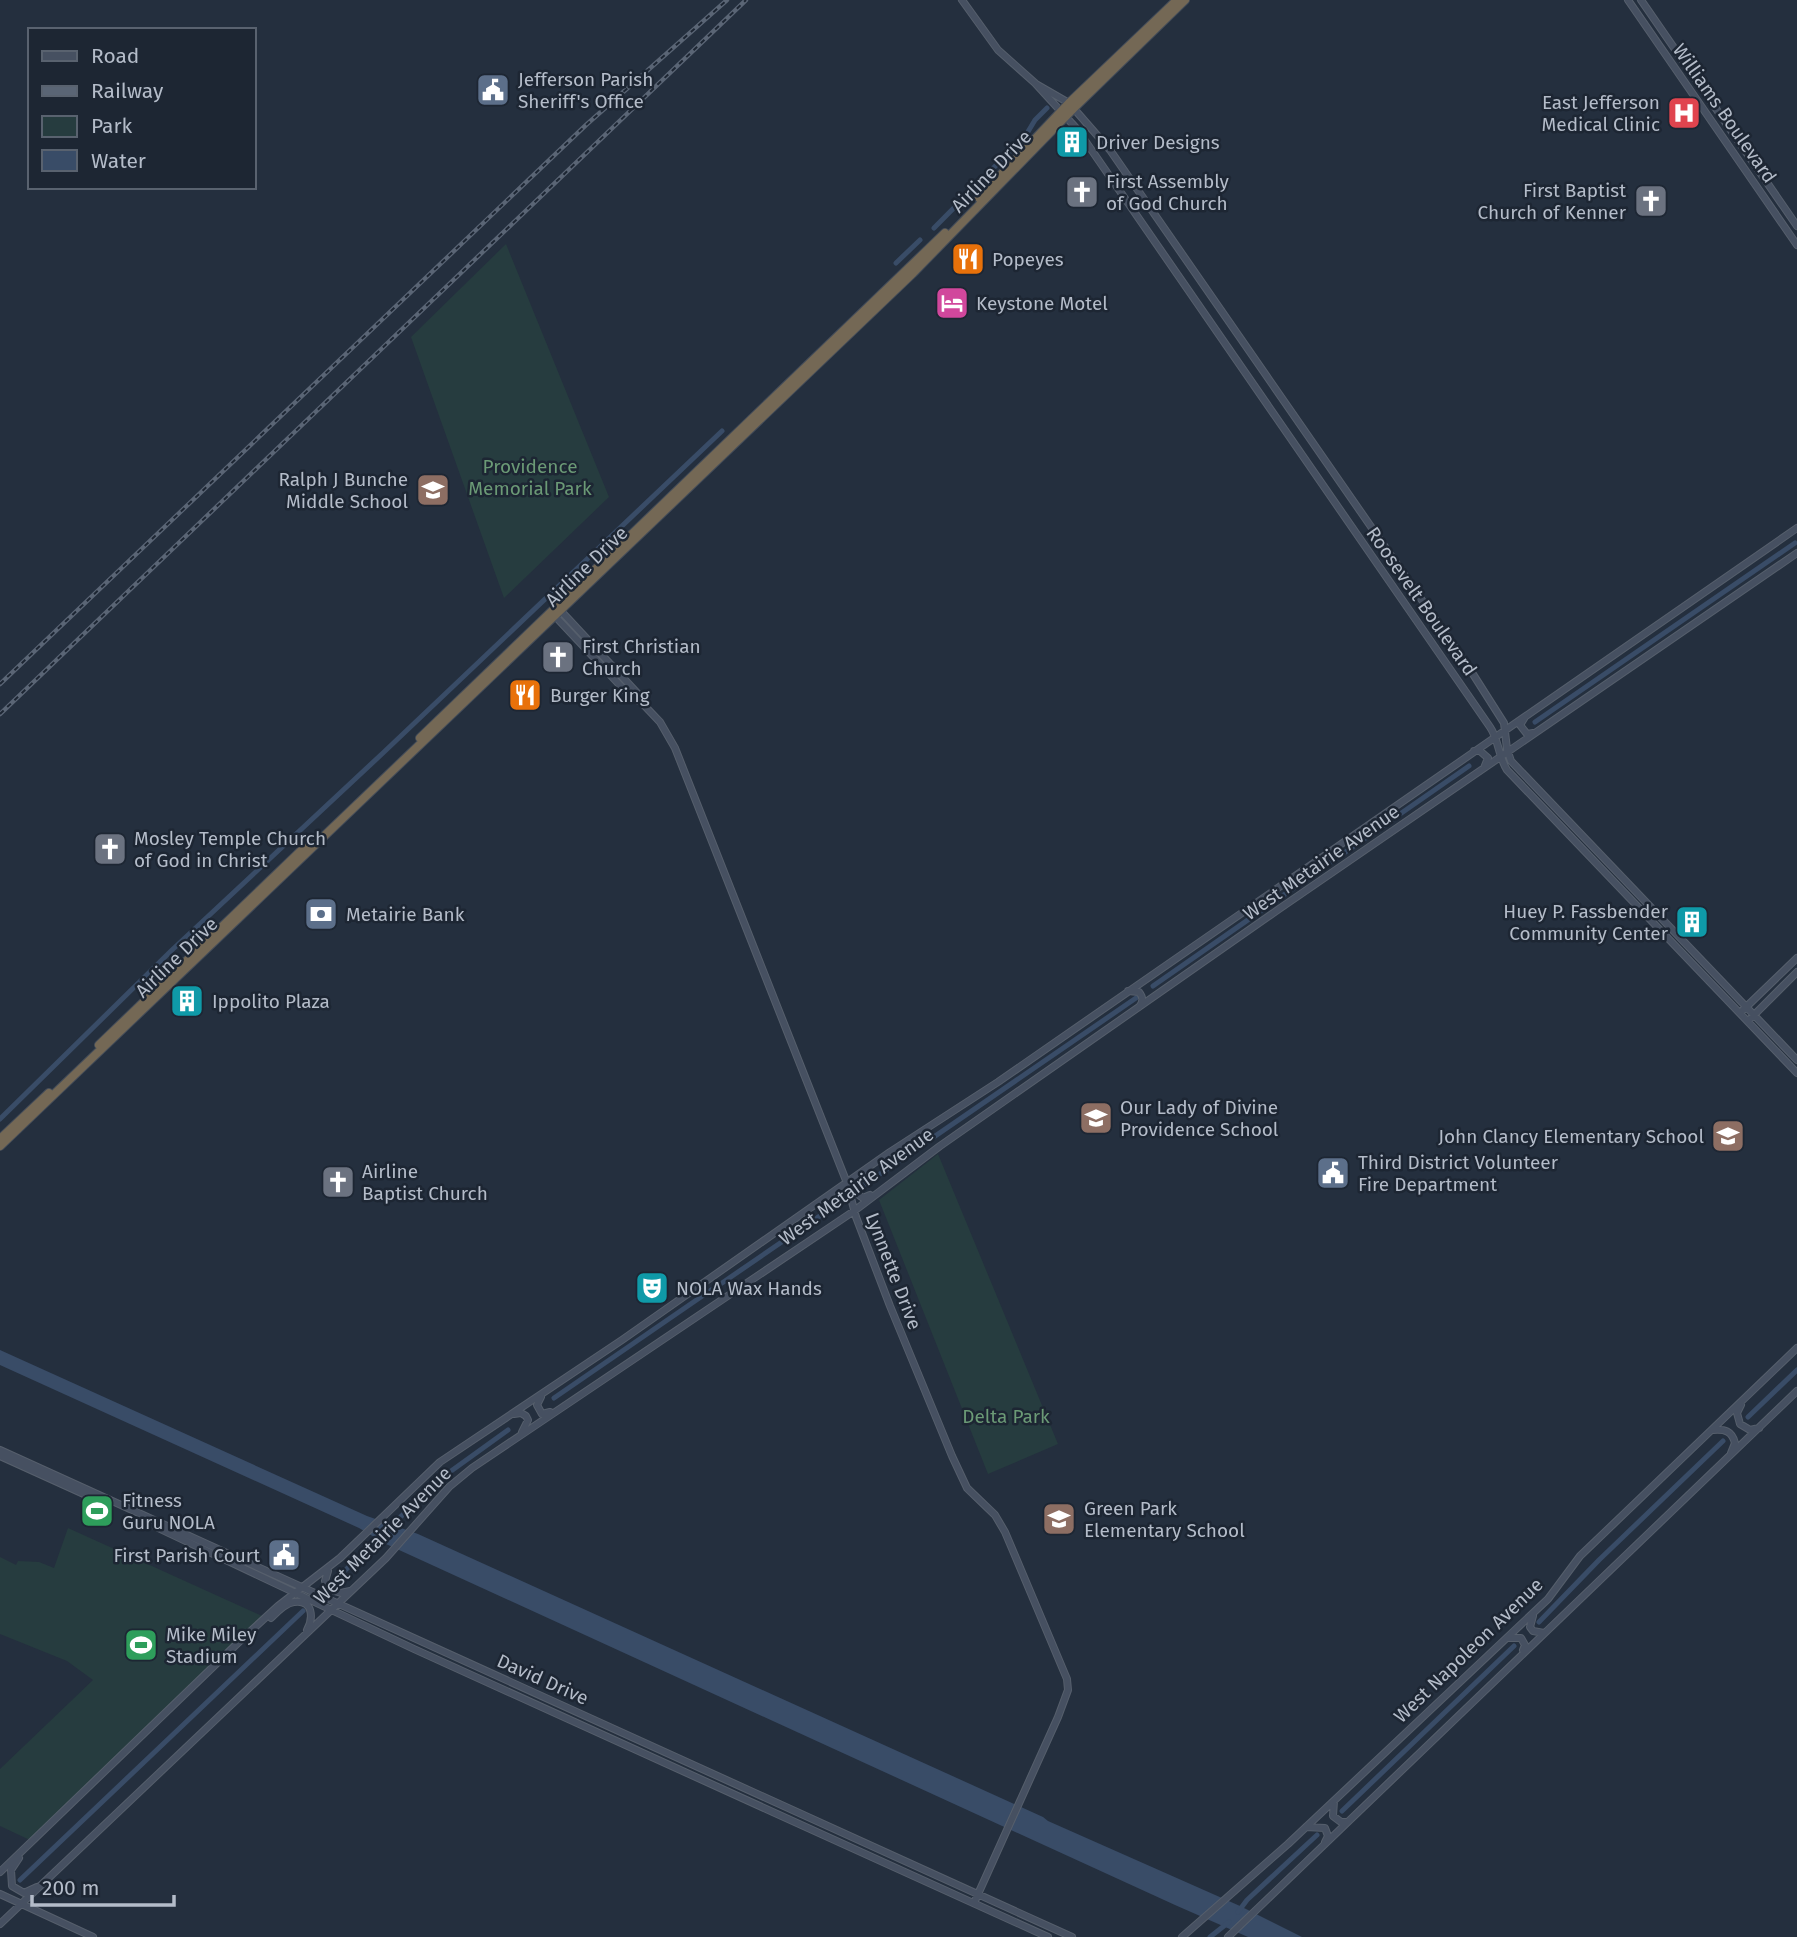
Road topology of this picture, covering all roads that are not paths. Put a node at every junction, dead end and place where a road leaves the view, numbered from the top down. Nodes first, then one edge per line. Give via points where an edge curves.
1 (962, 0) edge
2 (1177, 0) edge
3 (1185, 0) edge
4 (1628, 0) edge
5 (1642, 0) edge
6 (1035, 83) junction
7 (1071, 105) junction
8 (1063, 113) junction
9 (1797, 226) edge
10 (1797, 245) edge
11 (1797, 528) edge
12 (1797, 553) edge
13 (556, 613) junction
14 (1529, 713) junction
15 (1506, 729) junction
16 (1538, 732) junction
17 (1496, 736) junction
18 (1474, 751) junction
19 (1508, 753) junction
20 (1500, 758) junction
21 (1483, 769) junction
22 (1797, 958) edge
23 (1797, 972) edge
24 (1128, 992) junction
25 (1746, 1007) junction
26 (1136, 1011) junction
27 (1740, 1013) junction
28 (1754, 1015) junction
29 (1747, 1021) junction
30 (1797, 1060) edge
31 (1797, 1073) edge
32 (0, 1139) edge
33 (0, 1146) edge
34 (872, 1164) junction
35 (847, 1183) junction
36 (880, 1191) junction
37 (854, 1211) junction
38 (1797, 1348) edge
39 (1797, 1391) edge
40 (545, 1393) junction
41 (1744, 1401) junction
42 (553, 1412) junction
43 (513, 1415) junction
44 (1759, 1428) junction
45 (1713, 1430) junction
46 (518, 1436) junction
47 (0, 1450) edge
48 (0, 1456) edge
49 (1728, 1458) junction
50 (228, 1557) junction
51 (331, 1566) junction
52 (303, 1588) junction
53 (352, 1590) junction
54 (296, 1593) junction
55 (338, 1604) junction
56 (331, 1610) junction
57 (1535, 1611) junction
58 (258, 1624) junction
59 (1544, 1633) junction
60 (1505, 1640) junction
61 (297, 1643) junction
62 (1521, 1655) junction
63 (1335, 1800) junction
64 (1348, 1822) junction
65 (1307, 1827) junction
66 (858, 1840) junction
67 (28, 1844) junction
68 (1325, 1844) junction
69 (854, 1849) junction
70 (0, 1872) edge
71 (42, 1885) junction
72 (0, 1894) edge
73 (979, 1895) junction
74 (974, 1903) junction
75 (21, 1905) junction
76 (0, 1924) edge
77 (93, 1937) edge
78 (1048, 1937) edge
79 (1072, 1937) edge
80 (1182, 1937) edge
81 (1228, 1937) edge

1 - 6 main road via 993,44
2 - 7 highway, Airline Drive
3 - 7 highway, Airline Drive
4 - 10 main road, Williams Boulevard
5 - 9 main road, Williams Boulevard
6 - 7 main road, Roosevelt Boulevard
6 - 8 main road, Roosevelt Boulevard
7 - 8 highway, Airline Drive
7 - 15 main road, Roosevelt Boulevard via 1110,150 1471,671
8 - 13 highway, Airline Drive via 913,274
8 - 17 main road, Roosevelt Boulevard
11 - 14 main road, West Metairie Avenue
12 - 16 main road, West Metairie Avenue
13 - 32 highway, Airline Drive
13 - 33 highway, Airline Drive
13 - 35 main road, Lynnette Drive via 665,729 680,758
14 - 15 main road, West Metairie Avenue
14 - 16 main road via 1521,729 1527,734
15 - 17 main road, West Metairie Avenue
15 - 19 main road, Roosevelt Boulevard
16 - 19 main road, West Metairie Avenue
17 - 18 main road, West Metairie Avenue
17 - 20 main road, Roosevelt Boulevard
18 - 21 main road via 1488,758
18 - 24 main road, West Metairie Avenue
19 - 20 main road, West Metairie Avenue
19 - 25 main road via 1513,764
20 - 21 main road, West Metairie Avenue
20 - 27 main road, Roosevelt Boulevard
21 - 26 main road, West Metairie Avenue
22 - 25 main road
23 - 28 main road
24 - 26 main road via 1135,990 1142,996
24 - 34 main road, West Metairie Avenue
25 - 27 main road
25 - 28 main road
26 - 36 main road, West Metairie Avenue
27 - 29 main road, Roosevelt Boulevard
28 - 29 main road
28 - 30 main road
29 - 31 main road, Roosevelt Boulevard
34 - 35 main road, West Metairie Avenue
34 - 36 main road via 860,1178 856,1193 863,1198
35 - 37 main road, Lynnette Drive
35 - 40 main road, West Metairie Avenue
36 - 37 main road, West Metairie Avenue
37 - 42 main road, West Metairie Avenue
37 - 73 main road, Lynnette Drive via 952,1456 967,1488 995,1515 1005,1532 1067,1679 1068,1690 1058,1717
38 - 41 main road, West Napoleon Avenue
39 - 44 main road, West Napoleon Avenue
40 - 42 main road via 538,1400 539,1410
40 - 43 main road, West Metairie Avenue
41 - 44 main road via 1737,1419 1744,1428
41 - 45 main road, West Napoleon Avenue
42 - 46 main road, West Metairie Avenue
43 - 46 main road via 521,1413 528,1420
43 - 51 main road, West Metairie Avenue via 440,1462
44 - 49 main road, West Napoleon Avenue
45 - 49 main road via 1725,1430 1734,1437
45 - 57 main road, West Napoleon Avenue via 1580,1556
46 - 53 main road, West Metairie Avenue via 449,1487
47 - 50 main road, David Drive
48 - 50 main road, David Drive
49 - 59 main road, West Napoleon Avenue
50 - 52 main road, David Drive
50 - 54 main road, David Drive
51 - 52 main road, West Metairie Avenue
51 - 53 main road via 325,1581 329,1588 341,1593
52 - 54 main road, West Metairie Avenue
52 - 55 main road, David Drive
53 - 55 main road, West Metairie Avenue
54 - 56 main road, David Drive
54 - 58 main road, West Metairie Avenue
55 - 56 main road, West Metairie Avenue
55 - 66 main road, David Drive
56 - 61 main road, West Metairie Avenue
56 - 69 main road, David Drive
57 - 59 main road via 1530,1628
57 - 60 main road, West Napoleon Avenue
58 - 61 main road via 284,1606 304,1603 312,1621
58 - 67 main road, West Metairie Avenue
59 - 62 main road, West Napoleon Avenue
60 - 62 main road via 1521,1638 1525,1645
60 - 63 main road, West Napoleon Avenue
61 - 71 main road, West Metairie Avenue
62 - 64 main road, West Napoleon Avenue
63 - 64 main road via 1333,1816
63 - 65 main road, West Napoleon Avenue
64 - 68 main road, West Napoleon Avenue
65 - 68 main road via 1325,1828
65 - 80 main road, West Napoleon Avenue
66 - 69 main road
66 - 73 main road, David Drive
67 - 70 main road, West Metairie Avenue
67 - 71 main road via 11,1870 12,1886 24,1893
68 - 81 main road, West Napoleon Avenue
69 - 74 main road, David Drive
71 - 75 main road, West Metairie Avenue
72 - 75 main road
73 - 74 main road, Lynnette Drive
73 - 79 main road, David Drive
74 - 78 main road, David Drive
75 - 76 main road, West Metairie Avenue
75 - 77 main road

